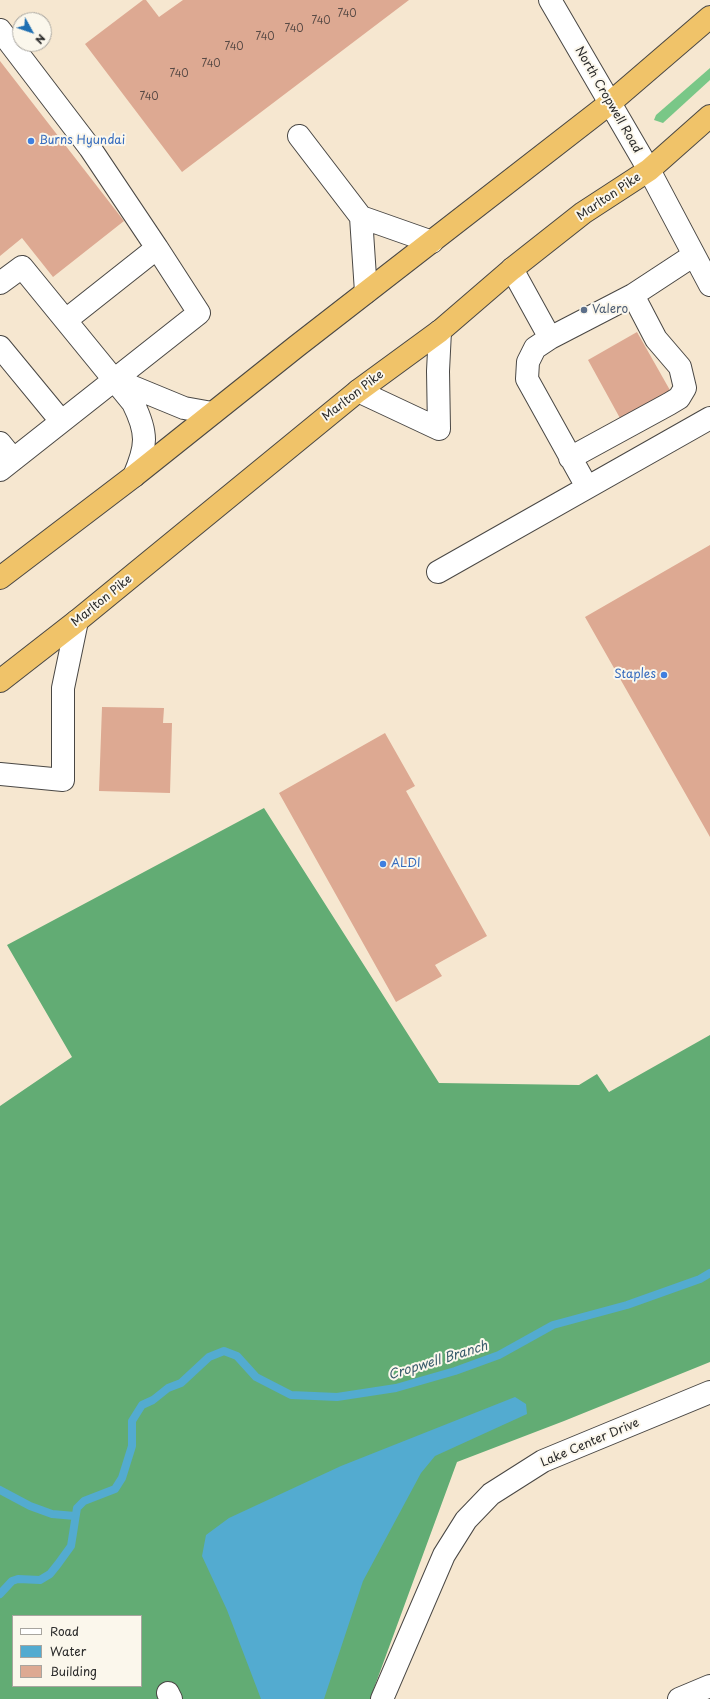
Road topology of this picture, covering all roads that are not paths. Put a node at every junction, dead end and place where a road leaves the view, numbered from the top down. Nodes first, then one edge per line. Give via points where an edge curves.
1 (550, 0) edge
2 (710, 17) edge
3 (0, 30) edge
4 (610, 103) junction
5 (710, 116) edge
6 (299, 136) dead end
7 (649, 170) junction
8 (361, 217) junction
9 (432, 242) junction
10 (157, 248) junction
11 (694, 255) junction
12 (512, 269) junction
13 (0, 283) edge
14 (710, 285) edge
15 (366, 292) junction
16 (633, 295) junction
17 (66, 320) junction
18 (440, 331) junction
19 (550, 338) junction
20 (0, 347) edge
21 (115, 380) junction
22 (358, 391) junction
23 (212, 414) junction
24 (710, 418) edge
25 (61, 421) junction
26 (4, 457) edge
27 (570, 458) junction
28 (134, 476) junction
29 (587, 487) junction
30 (438, 572) dead end
31 (0, 578) edge
32 (77, 621) junction
33 (0, 681) edge
34 (0, 774) edge
35 (710, 1392) edge
36 (710, 1686) edge
37 (382, 1699) edge
38 (679, 1699) edge

1 - 4 street, North Cropwell Road
2 - 4 highway
3 - 10 street via 90,148
4 - 7 street, North Cropwell Road
4 - 9 highway
5 - 7 highway, Marlton Pike
6 - 8 street
7 - 11 street, North Cropwell Road
7 - 12 highway, Marlton Pike via 583,213
8 - 9 street
8 - 15 street
9 - 15 highway
10 - 17 street
10 - 21 street via 199,312
11 - 14 street, North Cropwell Road
11 - 16 street
12 - 18 highway, Marlton Pike
12 - 19 street
13 - 17 street via 22,267
15 - 23 highway
16 - 19 street
16 - 27 street via 656,339 680,367 685,388 679,398 670,404
17 - 21 street
18 - 22 highway, Marlton Pike
18 - 22 street via 439,429
19 - 27 street via 535,348 528,362 527,379
20 - 25 street
21 - 23 street via 184,408
21 - 25 street
21 - 28 street via 142,419 145,438 143,455
22 - 32 highway, Marlton Pike
23 - 28 highway
24 - 29 street
25 - 26 street
27 - 29 street
28 - 31 highway
29 - 30 street
32 - 33 highway, Marlton Pike
32 - 34 street via 63,688 63,780
35 - 37 street, Lake Center Drive via 543,1462 491,1494 466,1520 444,1555
36 - 38 street

